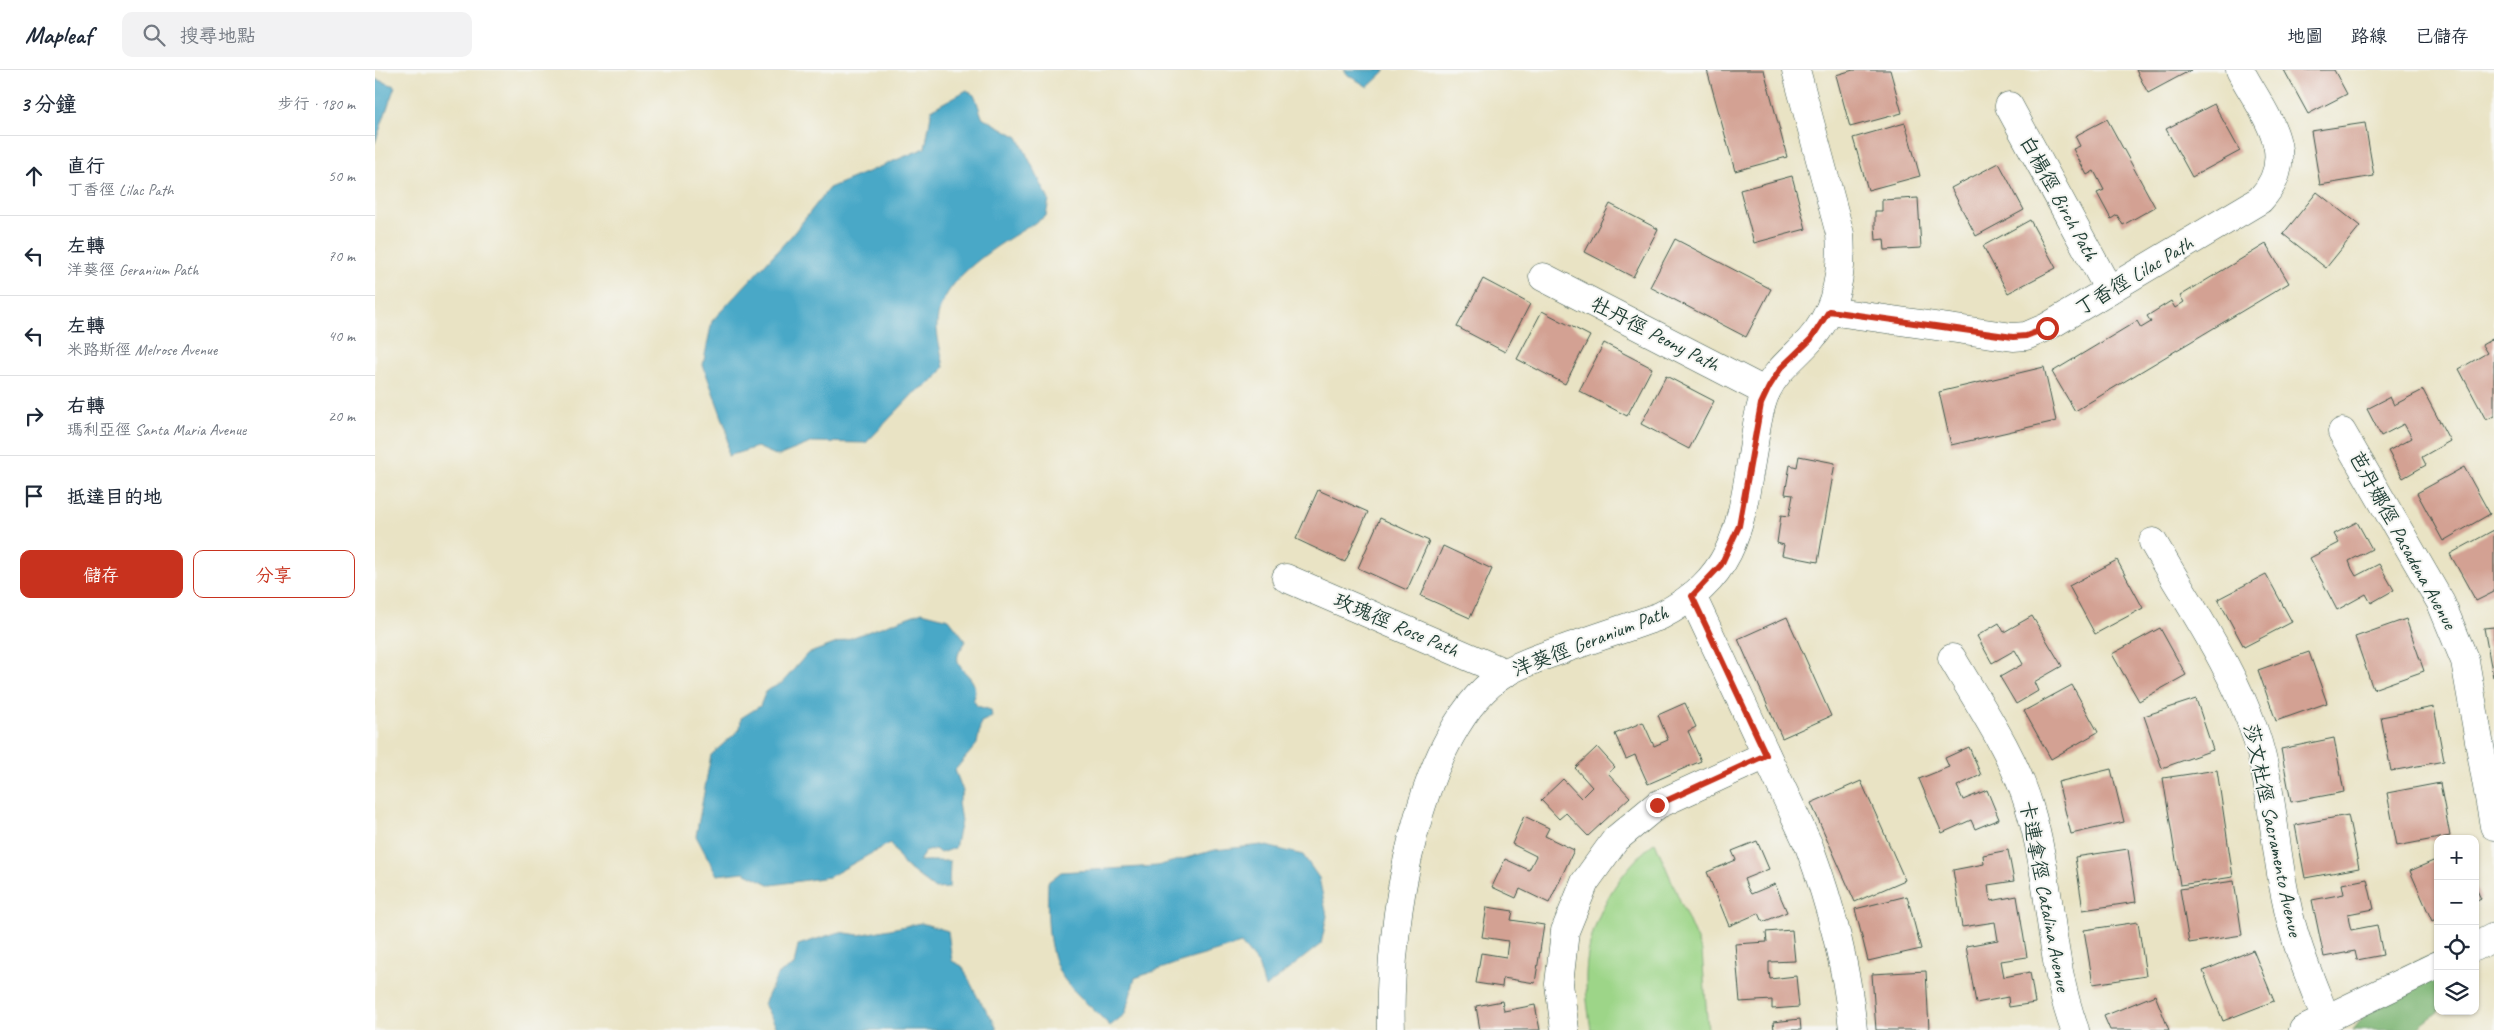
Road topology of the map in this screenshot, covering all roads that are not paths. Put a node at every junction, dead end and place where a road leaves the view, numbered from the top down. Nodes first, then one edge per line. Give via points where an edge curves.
1 (1796, 70) edge
2 (2240, 70) edge
3 (2009, 106) dead end
4 (1543, 277) dead end
5 (2109, 290) junction
6 (1829, 311) junction
7 (1766, 392) junction
8 (2342, 432) dead end
9 (2153, 542) dead end
10 (1286, 578) dead end
11 (1692, 596) junction
12 (1952, 658) dead end
13 (1506, 672) junction
14 (1766, 755) junction
15 (2494, 826) edge
16 (2494, 937) edge
17 (2479, 944) edge
18 (2434, 967) edge
19 (2315, 1024) edge
20 (1391, 1030) edge
21 (1565, 1030) edge
22 (1853, 1030) edge
23 (2075, 1030) edge

1 - 6 street, 洋葵徑 Geranium Path via 1840,234 1839,282
2 - 5 street, 丁香徑 Lilac Path via 2277,139 2280,164 2270,190 2260,200
3 - 5 street, 白楊徑 Birch Path
4 - 7 street, 牡丹徑 Peony Path
5 - 6 street, 丁香徑 Lilac Path via 2042,330 2026,336 2000,336
6 - 7 street, 洋葵徑 Geranium Path via 1811,339 1781,368
7 - 11 street, 洋葵徑 Geranium Path via 1757,423 1739,526 1721,565
8 - 15 street, 芭丹娜徑 Pasadena Avenue via 2455,632 2472,692
9 - 19 street, 莎文杜徑 Sacramento Avenue via 2247,709 2264,769 2285,900
10 - 13 street, 玫瑰徑 Rose Path
11 - 13 street, 洋葵徑 Geranium Path via 1660,616
11 - 14 street
12 - 23 street, 卡連拿徑 Catalina Avenue via 2006,750 2030,808 2058,969
13 - 20 street, 洋葵徑 Geranium Path via 1470,705 1457,725 1436,769 1420,814 1397,909 1392,956
14 - 21 street via 1657,805 1616,839 1585,882 1565,931 1559,984
14 - 22 street via 1809,846 1824,888 1845,969
16 - 17 street
18 - 19 street

